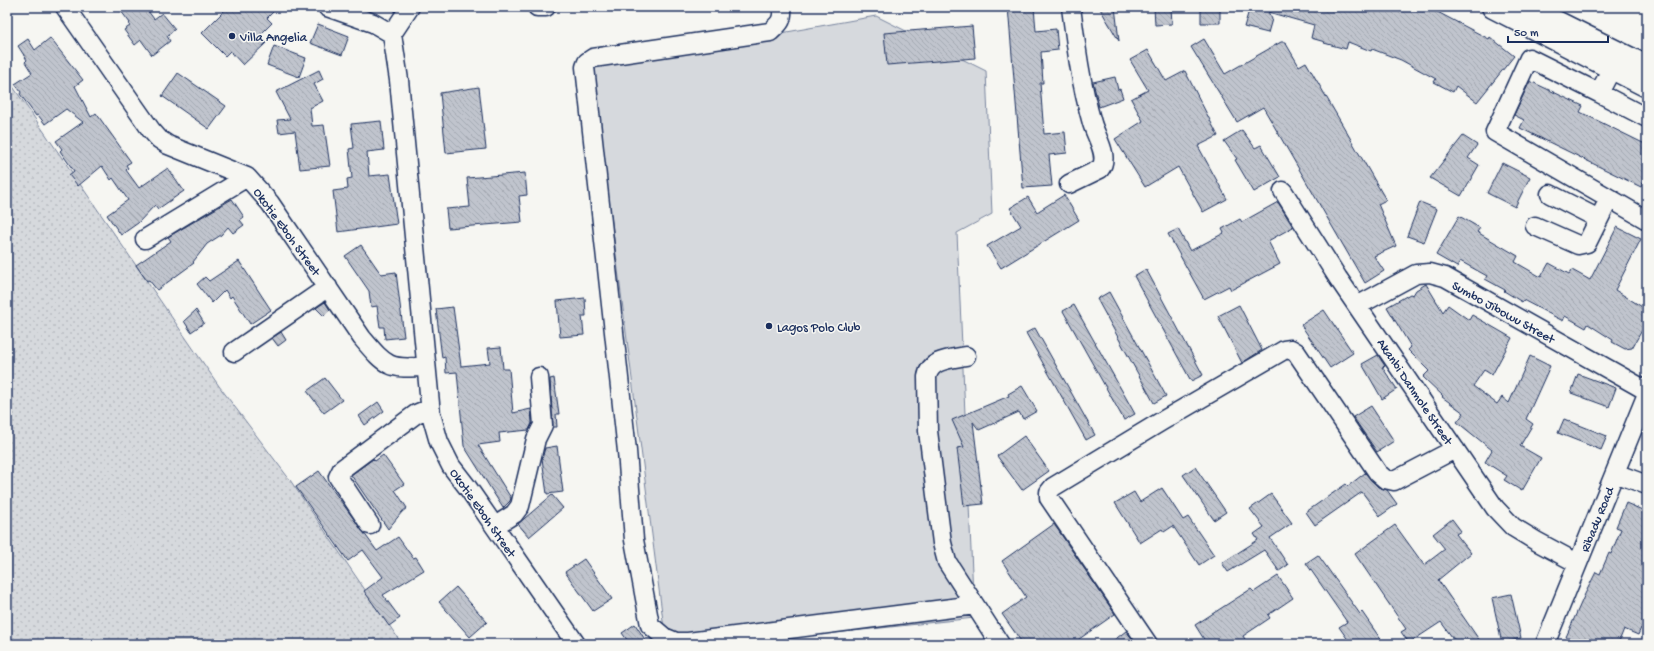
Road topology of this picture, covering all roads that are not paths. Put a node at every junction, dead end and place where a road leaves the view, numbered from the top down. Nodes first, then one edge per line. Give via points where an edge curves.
1 (65, 7) edge
2 (327, 7) edge
3 (410, 7) edge
4 (537, 7) edge
5 (546, 7) edge
6 (782, 7) edge
7 (1071, 7) edge
8 (1493, 7) edge
9 (1521, 11) edge
10 (392, 34) junction
11 (1647, 67) edge
12 (1612, 68) junction
13 (1647, 86) edge
14 (1599, 93) junction
15 (1647, 118) edge
16 (247, 177) junction
17 (1069, 184) dead end
18 (1283, 190) dead end
19 (1550, 194) dead end
20 (1609, 199) junction
21 (1599, 219) junction
22 (1647, 220) edge
23 (1535, 226) dead end
24 (145, 239) dead end
25 (328, 287) junction
26 (1357, 306) junction
27 (234, 352) dead end
28 (966, 356) dead end
29 (426, 366) junction
30 (539, 377) dead end
31 (1647, 391) edge
32 (1647, 394) edge
33 (430, 408) junction
34 (1455, 449) junction
35 (1615, 473) junction
36 (1647, 485) edge
37 (370, 525) dead end
38 (495, 526) junction
39 (1578, 563) junction
40 (975, 605) junction
41 (576, 644) edge
42 (1000, 644) edge
43 (1148, 644) edge
44 (1545, 644) edge

1 - 16 street, Okotie Eboh Street via 159,138 168,145
2 - 10 street via 373,23
3 - 10 street
4 - 5 street
6 - 40 street via 783,17 770,32 592,58 585,67 627,451 634,540 650,624 664,637 676,642 688,642
7 - 17 street via 1079,67 1092,123 1105,158 1100,169
8 - 9 main road
9 - 11 main road
9 - 12 main road
10 - 29 street, Okotie Eboh Street via 399,80
12 - 13 main road
12 - 14 street
14 - 15 street
14 - 20 street via 1529,58 1495,132
16 - 24 street
16 - 25 street, Okotie Eboh Street via 270,203
18 - 26 street, Akanbi Danmole Street via 1320,252
19 - 21 street
20 - 21 street
20 - 22 street
21 - 23 street via 1587,242 1578,245
25 - 27 street
25 - 29 street, Okotie Eboh Street via 379,359 393,367
26 - 31 street, Sumbo Jibowu Street via 1416,274 1430,273 1445,277
26 - 34 street, Akanbi Danmole Street
28 - 40 street via 933,364 928,370 927,405 942,543 947,562
29 - 33 street, Okotie Eboh Street
30 - 38 street via 543,424 536,439 520,506 514,514
32 - 35 street, Ribadu Road
33 - 37 street via 416,414 339,473 338,477
33 - 38 street, Okotie Eboh Street via 438,442 451,466
34 - 39 street, Akanbi Danmole Street via 1495,508 1513,527
34 - 43 street via 1394,481 1385,479 1296,352 1291,349 1284,350 1053,486 1049,492 1050,498
35 - 36 street
35 - 39 street, Ribadu Road
38 - 41 street, Okotie Eboh Street
39 - 44 street, Ribadu Road
40 - 42 street

